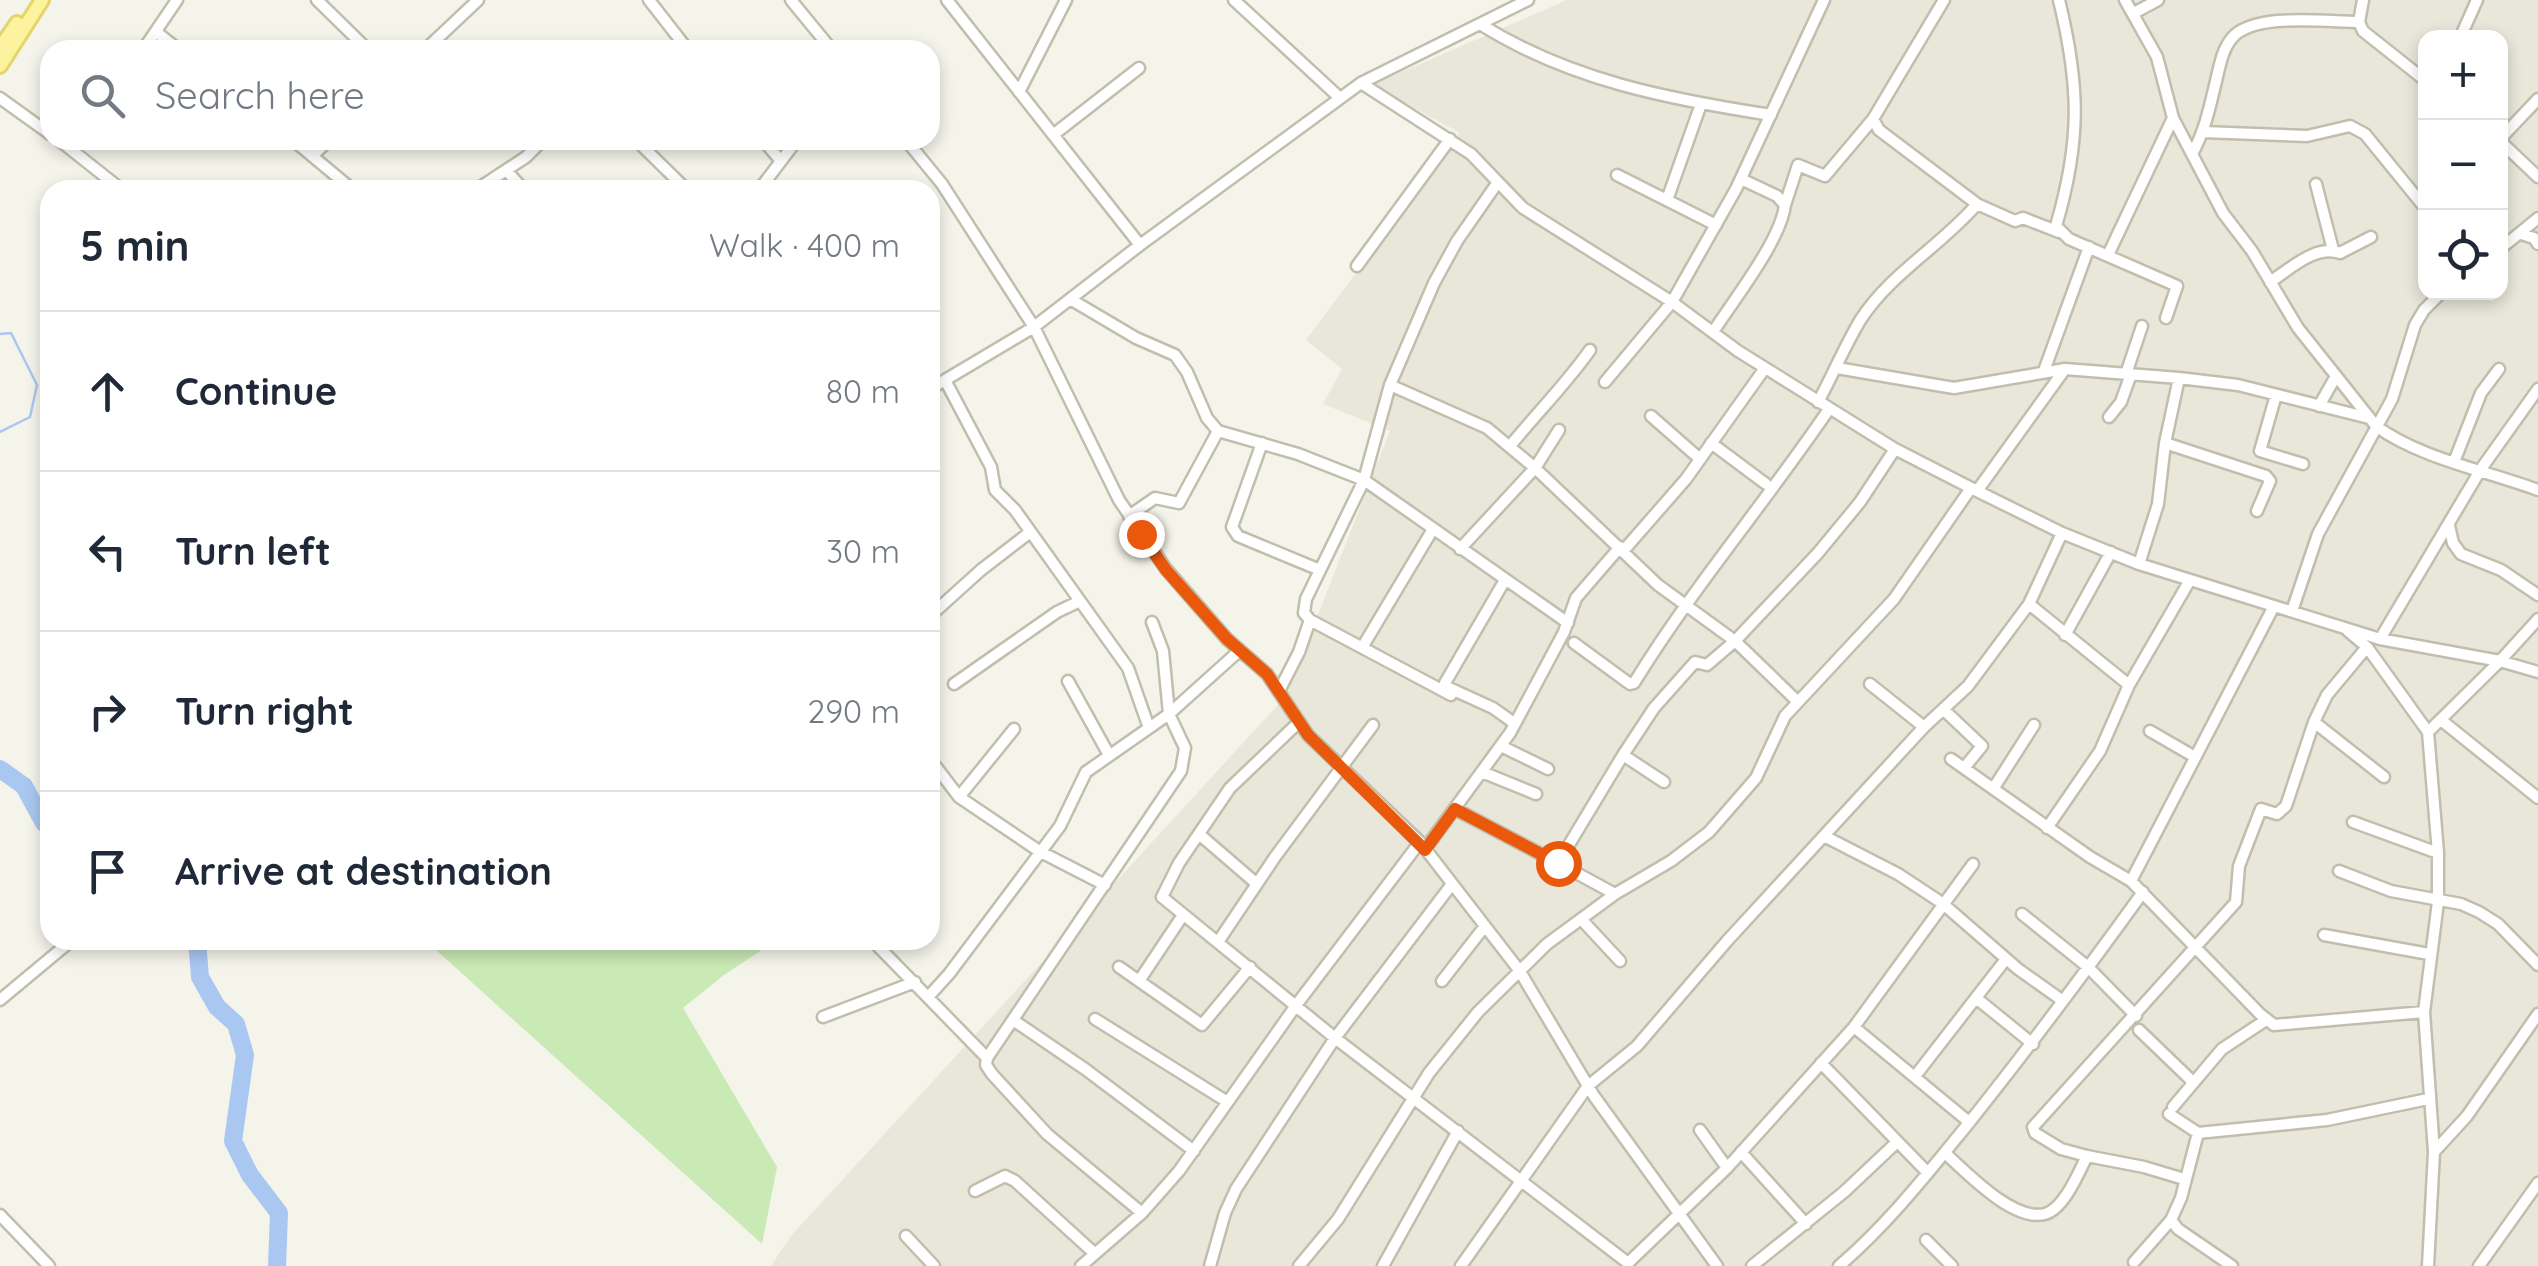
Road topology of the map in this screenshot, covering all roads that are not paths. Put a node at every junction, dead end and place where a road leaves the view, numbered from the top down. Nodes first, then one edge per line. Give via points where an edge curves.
1 (32, 0) edge
2 (42, 0) edge
3 (177, 0) edge
4 (317, 0) edge
5 (478, 0) edge
6 (649, 0) edge
7 (791, 0) edge
8 (947, 0) edge
9 (1066, 0) edge
10 (1234, 0) edge
11 (1528, 0) edge
12 (1824, 0) edge
13 (1944, 0) edge
14 (2059, 0) edge
15 (2125, 0) edge
16 (2158, 0) edge
17 (2363, 0) edge
18 (2477, 0) edge
19 (2134, 13) junction
20 (2359, 22) junction
21 (1480, 24) junction
22 (2464, 30) edge
23 (156, 32) junction
24 (150, 40) edge
25 (166, 40) edge
26 (358, 40) edge
27 (436, 40) edge
28 (680, 40) edge
29 (824, 40) edge
30 (0, 48) edge
31 (0, 66) edge
32 (1138, 68) dead end
33 (2418, 75) edge
34 (1361, 83) junction
35 (1020, 92) junction
36 (0, 98) edge
37 (1340, 98) junction
38 (2538, 99) edge
39 (1701, 104) junction
40 (1771, 114) junction
41 (2173, 118) junction
42 (1873, 119) junction
43 (40, 127) edge
44 (2508, 131) edge
45 (2203, 132) junction
46 (1053, 134) junction
47 (1450, 139) junction
48 (2508, 148) edge
49 (73, 150) edge
50 (304, 150) edge
51 (318, 150) edge
52 (531, 150) edge
53 (646, 150) edge
54 (771, 150) edge
55 (790, 150) edge
56 (914, 150) edge
57 (76, 152) joint
58 (2192, 154) junction
59 (312, 156) junction
60 (781, 162) junction
61 (506, 170) junction
62 (1616, 175) dead end
63 (2538, 177) edge
64 (1741, 179) junction
65 (110, 180) edge
66 (341, 180) edge
67 (491, 180) edge
68 (515, 180) edge
69 (677, 180) edge
70 (768, 180) edge
71 (939, 180) edge
72 (940, 182) edge
73 (1498, 182) junction
74 (2316, 184) dead end
75 (2418, 199) edge
76 (1666, 200) junction
77 (1977, 204) junction
78 (1785, 205) junction
79 (2538, 218) edge
80 (1716, 225) junction
81 (2059, 232) junction
82 (2521, 234) junction
83 (2370, 237) dead end
84 (2508, 243) edge
85 (2538, 244) edge
86 (1140, 245) junction
87 (2089, 247) junction
88 (2333, 250) junction
89 (2108, 256) junction
90 (1357, 266) dead end
91 (2270, 282) junction
92 (1070, 299) junction
93 (2434, 300) edge
94 (1672, 302) junction
95 (2166, 318) dead end
96 (2142, 326) dead end
97 (1034, 327) junction
98 (1713, 332) junction
99 (1590, 350) dead end
100 (1765, 368) junction
101 (1837, 368) junction
102 (2065, 369) junction
103 (2498, 369) dead end
104 (2044, 371) junction
105 (2129, 374) junction
106 (2336, 376) junction
107 (2179, 378) junction
108 (945, 380) junction
109 (1605, 382) dead end
110 (940, 383) edge
111 (1390, 385) junction
112 (2538, 388) edge
113 (2276, 395) junction
114 (1818, 402) junction
115 (2319, 406) junction
116 (1830, 409) junction
117 (1651, 416) dead end
118 (2109, 417) dead end
119 (2373, 422) junction
120 (1560, 430) dead end
121 (1218, 431) junction
122 (1711, 443) junction
123 (2165, 443) junction
124 (1262, 444) junction
125 (1510, 446) junction
126 (1895, 450) junction
127 (1700, 459) junction
128 (2454, 462) junction
129 (2303, 464) dead end
130 (1535, 468) junction
131 (2481, 469) junction
132 (1364, 480) junction
133 (1766, 484) dead end
134 (1974, 490) junction
135 (2538, 490) edge
136 (2257, 511) dead end
137 (1129, 516) junction
138 (2449, 525) junction
139 (1433, 530) junction
140 (1029, 533) junction
141 (2062, 533) junction
142 (1460, 549) junction
143 (1622, 549) junction
144 (2110, 552) junction
145 (2139, 564) junction
146 (1320, 570) junction
147 (1505, 580) junction
148 (2190, 580) junction
149 (2538, 595) edge
150 (1080, 601) junction
151 (940, 604) edge
152 (1684, 604) junction
153 (2029, 604) junction
154 (2274, 606) junction
155 (2292, 611) junction
156 (2538, 618) edge
157 (1310, 620) junction
158 (1152, 622) dead end
159 (1568, 623) junction
160 (2344, 628) junction
161 (2065, 636) junction
162 (2380, 639) junction
163 (1734, 641) junction
164 (1574, 643) dead end
165 (1363, 646) junction
166 (2367, 647) junction
167 (1239, 650) junction
168 (2500, 661) junction
169 (2538, 672) edge
170 (1068, 681) dead end
171 (954, 684) dead end
172 (1870, 684) dead end
173 (2129, 686) junction
174 (1279, 691) junction
175 (1452, 696) dead end
176 (1797, 701) junction
177 (1944, 710) junction
178 (1169, 714) junction
179 (2440, 720) junction
180 (1299, 722) junction
181 (2314, 722) junction
182 (1514, 723) junction
183 (1372, 725) dead end
184 (2034, 726) dead end
185 (1924, 727) junction
186 (1149, 728) junction
187 (1014, 729) dead end
188 (2150, 731) dead end
189 (2428, 732) junction
190 (1501, 746) junction
191 (1623, 755) junction
192 (1110, 756) junction
193 (2195, 758) junction
194 (1952, 759) dead end
195 (1342, 768) junction
196 (1964, 768) junction
197 (1548, 769) dead end
198 (940, 772) edge
199 (1482, 772) junction
200 (2384, 777) dead end
201 (1664, 782) dead end
202 (1993, 789) junction
203 (1536, 794) dead end
204 (959, 798) junction
205 (2538, 798) edge
206 (1455, 809) junction
207 (2353, 822) dead end
208 (2048, 828) junction
209 (1199, 834) junction
210 (1824, 836) junction
211 (1422, 846) junction
212 (1039, 851) junction
213 (2438, 852) junction
214 (1558, 863) junction
215 (1973, 864) dead end
216 (2339, 870) dead end
217 (2131, 881) junction
218 (1256, 884) junction
219 (1452, 884) junction
220 (1105, 885) junction
221 (2143, 892) junction
222 (1615, 894) junction
223 (2438, 902) junction
224 (1942, 903) junction
225 (2022, 914) dead end
226 (1183, 915) junction
227 (1581, 918) junction
228 (1485, 926) junction
229 (2324, 935) dead end
230 (1218, 942) junction
231 (2196, 946) junction
232 (60, 950) edge
233 (882, 950) edge
234 (2429, 954) junction
235 (2006, 959) junction
236 (1620, 961) dead end
237 (2538, 965) edge
238 (1250, 967) junction
239 (2088, 967) junction
240 (1119, 968) dead end
241 (1519, 970) junction
242 (1442, 981) dead end
243 (915, 982) junction
244 (1139, 982) junction
245 (929, 996) junction
246 (1976, 998) junction
247 (0, 1000) edge
248 (2063, 1001) junction
249 (1297, 1004) junction
250 (2424, 1012) junction
251 (2538, 1014) edge
252 (2136, 1016) junction
253 (824, 1017) dead end
254 (1095, 1019) dead end
255 (1012, 1020) junction
256 (2266, 1020) junction
257 (1854, 1026) junction
258 (2139, 1030) dead end
259 (1335, 1038) junction
260 (2033, 1044) junction
261 (986, 1058) junction
262 (1820, 1063) junction
263 (1916, 1075) junction
264 (2192, 1081) junction
265 (1588, 1086) junction
266 (1413, 1096) junction
267 (2428, 1098) junction
268 (1226, 1101) junction
269 (1969, 1122) junction
270 (1458, 1130) junction
271 (1700, 1130) dead end
272 (2198, 1134) junction
273 (1896, 1144) junction
274 (1194, 1151) junction
275 (1741, 1152) junction
276 (1945, 1152) junction
277 (2434, 1152) junction
278 (2087, 1156) junction
279 (1727, 1168) junction
280 (1928, 1173) junction
281 (2184, 1179) junction
282 (1524, 1180) junction
283 (2538, 1184) edge
284 (975, 1191) dead end
285 (2526, 1199) junction
286 (2538, 1206) edge
287 (1142, 1213) junction
288 (1677, 1214) junction
289 (0, 1216) edge
290 (2171, 1220) junction
291 (1806, 1224) junction
292 (906, 1236) dead end
293 (1926, 1240) dead end
294 (1094, 1252) junction
295 (2134, 1262) dead end
296 (1626, 1264) edge
297 (48, 1266) edge
298 (934, 1266) edge
299 (1081, 1266) edge
300 (1210, 1266) edge
301 (1299, 1266) edge
302 (1383, 1266) edge
303 (1461, 1266) edge
304 (1717, 1266) edge
305 (1752, 1266) edge
306 (1839, 1266) edge
307 (1952, 1266) edge
308 (2232, 1266) edge
309 (2428, 1266) edge
310 (2479, 1266) edge

1 - 30 main road
2 - 31 main road
3 - 23 street
4 - 26 street
5 - 27 street
6 - 28 street
7 - 29 street
8 - 35 street
9 - 35 street
10 - 37 street
11 - 21 street
12 - 40 street
13 - 42 street
14 - 81 street via 2075,97 2073,163
15 - 19 street
16 - 19 street
17 - 20 street
18 - 22 street
19 - 41 street via 2156,57
20 - 33 street
20 - 45 street via 2245,26 2224,51
21 - 34 street
21 - 39 street via 1556,65
23 - 24 street
23 - 25 street
32 - 46 street
34 - 37 street
34 - 47 street
35 - 46 street
36 - 43 street
37 - 86 street
38 - 44 street
39 - 40 street
39 - 76 street
40 - 64 street
41 - 58 street
41 - 89 street
42 - 77 street
42 - 78 street via 1825,176 1798,165
45 - 58 street
45 - 75 street via 2307,136 2350,126 2365,134
46 - 86 street
47 - 73 street
47 - 90 street
48 - 63 street
49 - 57 street
50 - 59 street
51 - 59 street
52 - 61 street
53 - 69 street
54 - 60 street
55 - 60 street
56 - 71 street
57 - 65 street
58 - 91 street
59 - 66 street
60 - 70 street
61 - 67 street
61 - 68 street
62 - 76 street
64 - 78 street
64 - 80 street
72 - 97 street
73 - 94 street via 1523,208
73 - 111 street via 1434,284
74 - 88 street
76 - 80 street
77 - 81 street
77 - 101 street via 1884,291 1861,318
78 - 98 street via 1776,234
79 - 82 street
80 - 94 street
81 - 87 street
82 - 84 street
82 - 85 street
83 - 88 street via 2340,253
86 - 92 street
87 - 89 street
87 - 104 street
88 - 91 street via 2316,253
89 - 95 street via 2177,286
91 - 106 street
92 - 97 street
92 - 121 street via 1174,354
93 - 119 street via 2415,325 2392,400
94 - 98 street
94 - 109 street
96 - 105 street
97 - 108 street
97 - 137 street
98 - 100 street
99 - 125 street
100 - 114 street
100 - 122 street
101 - 104 street via 1954,388
101 - 114 street
102 - 104 street
102 - 105 street
102 - 134 street
103 - 128 street via 2480,393
105 - 107 street
105 - 118 street
106 - 115 street
106 - 119 street
107 - 113 street
107 - 123 street
108 - 110 street
108 - 140 street via 991,467 996,490
111 - 125 street via 1487,428
111 - 132 street
112 - 131 street
113 - 115 street
113 - 129 street via 2260,452
114 - 116 street
115 - 119 street
116 - 126 street
116 - 152 street
117 - 127 street
119 - 128 street via 2388,435
119 - 155 street via 2318,534
120 - 130 street
121 - 124 street
121 - 137 street via 1179,503 1155,498
122 - 127 street
122 - 133 street
123 - 136 street via 2269,478
123 - 145 street via 2158,504
124 - 132 street
124 - 146 street via 1232,528
125 - 130 street
126 - 134 street
126 - 163 street via 1818,553
127 - 143 street
128 - 131 street
130 - 142 street
130 - 143 street
131 - 135 street
131 - 138 street
132 - 139 street
132 - 146 street
134 - 141 street
134 - 176 street via 1894,599
137 - 167 street via 1166,570
138 - 149 street via 2462,554
138 - 162 street
139 - 142 street
139 - 165 street
140 - 150 street
140 - 151 street
141 - 144 street
141 - 153 street
142 - 147 street
143 - 152 street
143 - 159 street via 1576,598
144 - 145 street
144 - 161 street
145 - 148 street
146 - 157 street via 1306,599
147 - 159 street
147 - 182 street via 1444,683
148 - 154 street
148 - 173 street
150 - 171 street
150 - 186 street via 1128,668
152 - 163 street
152 - 164 street via 1630,684
153 - 161 street
153 - 177 street
154 - 155 street
154 - 193 street
155 - 160 street
156 - 168 street
157 - 165 street
157 - 174 street
158 - 178 street
159 - 182 street
160 - 162 street
160 - 166 street
161 - 173 street
162 - 168 street
163 - 176 street
163 - 191 street via 1707,665 1695,662
165 - 175 street
166 - 181 street
166 - 189 street
167 - 174 street
167 - 178 street
168 - 169 street
168 - 179 street
170 - 192 street
172 - 185 street
173 - 208 street via 2100,751
174 - 180 street
176 - 222 street via 1756,778 1710,832
177 - 185 street
177 - 196 street via 1982,746
178 - 186 street
178 - 220 street via 1184,748 1181,771
179 - 189 street
179 - 205 street
180 - 195 street
180 - 209 street via 1230,788
181 - 200 street
181 - 231 street via 2286,806 2277,814 2263,808 2252,826 2236,902
182 - 190 street
183 - 195 street
184 - 202 street
185 - 210 street
186 - 192 street
187 - 204 street
188 - 193 street
189 - 213 street
190 - 197 street
190 - 199 street
191 - 201 street
191 - 214 street
192 - 212 street via 1080,779 1070,810
193 - 217 street
194 - 196 street
195 - 211 street
195 - 218 street
196 - 202 street
198 - 204 street
199 - 203 street
199 - 206 street
202 - 208 street
204 - 212 street
206 - 211 street
206 - 214 street
207 - 213 street
208 - 217 street
209 - 218 street
209 - 226 street via 1162,897
210 - 224 street
210 - 265 street via 1637,1046
211 - 219 street
211 - 249 street
212 - 220 street
212 - 245 street
213 - 223 street
214 - 222 street
215 - 224 street
216 - 223 street
217 - 221 street
218 - 230 street
219 - 228 street
219 - 259 street
220 - 255 street
221 - 231 street
221 - 239 street
222 - 227 street
223 - 234 street
223 - 237 street via 2461,904 2498,924
224 - 235 street
224 - 257 street
225 - 239 street
226 - 230 street
226 - 244 street
227 - 236 street
227 - 241 street
228 - 241 street
228 - 242 street
229 - 234 street
230 - 238 street
231 - 252 street
231 - 256 street
232 - 247 street
233 - 243 street
234 - 250 street
235 - 246 street
235 - 248 street
238 - 244 street via 1202,1025
238 - 249 street
239 - 248 street
239 - 252 street
240 - 244 street
241 - 265 street
241 - 266 street
243 - 245 street
243 - 253 street
245 - 261 street
246 - 260 street
246 - 263 street
248 - 260 street
249 - 259 street
249 - 268 street
250 - 256 street via 2274,1025
250 - 267 street
251 - 277 street
252 - 278 street via 2033,1127 2060,1149
254 - 268 street
255 - 261 street
255 - 274 street
256 - 264 street via 2222,1049
257 - 262 street
257 - 263 street
258 - 264 street
259 - 266 street
259 - 300 street via 1236,1190
260 - 269 street
261 - 287 street via 992,1074 1047,1134
262 - 273 street
262 - 275 street
263 - 269 street
264 - 272 street via 2171,1111
265 - 282 street
265 - 288 street
266 - 270 street
266 - 301 street via 1338,1219
267 - 272 street via 2327,1120
267 - 277 street
268 - 274 street
269 - 276 street
270 - 282 street
270 - 302 street
271 - 279 street
272 - 281 street
273 - 280 street
273 - 291 street
274 - 287 street
275 - 279 street
275 - 291 street
276 - 278 street via 2001,1203 2046,1214
276 - 280 street
277 - 309 street
278 - 281 street
279 - 288 street
280 - 306 street
281 - 290 street
282 - 296 street
282 - 303 street
283 - 285 street
284 - 294 street via 1005,1176 1015,1181
285 - 286 street
285 - 310 street
287 - 294 street
288 - 296 street
288 - 304 street
289 - 297 street
290 - 295 street
290 - 308 street
291 - 305 street
292 - 298 street
293 - 307 street
294 - 299 street

